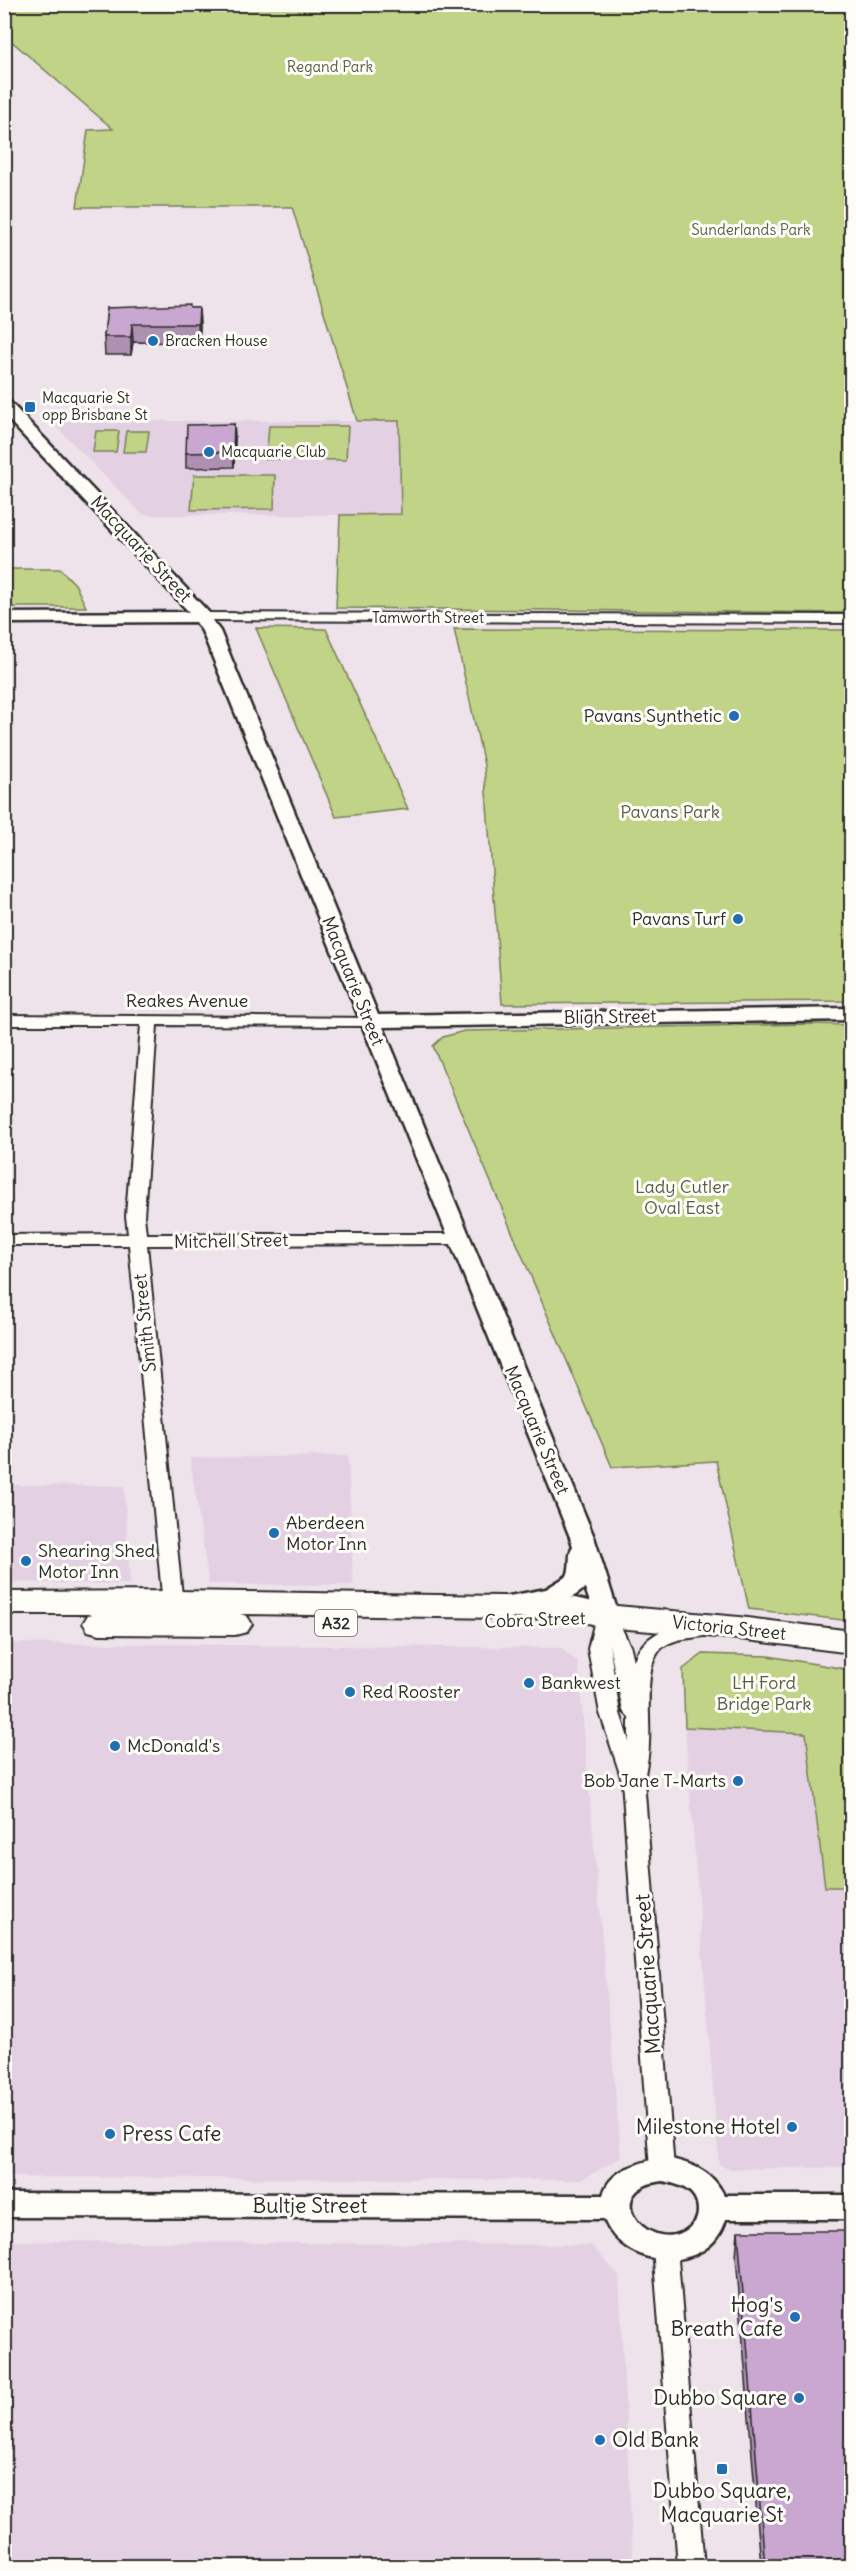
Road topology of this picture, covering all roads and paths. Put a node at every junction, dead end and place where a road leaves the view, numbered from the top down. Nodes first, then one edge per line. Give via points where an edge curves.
1 (8, 414) edge
2 (204, 617) junction
3 (4, 618) edge
4 (852, 619) edge
5 (852, 1014) edge
6 (4, 1020) edge
7 (148, 1021) junction
8 (369, 1021) junction
9 (458, 1239) junction
10 (4, 1240) edge
11 (136, 1242) junction
12 (582, 1537) junction
13 (4, 1603) edge
14 (483, 1608) junction
15 (174, 1613) junction
16 (606, 1616) junction
17 (4, 1624) edge
18 (739, 1628) junction
19 (852, 1642) edge
20 (639, 1742) junction
21 (633, 1779) junction
22 (662, 2169) junction
23 (4, 2205) edge
24 (615, 2207) junction
25 (714, 2207) junction
26 (852, 2207) edge
27 (665, 2248) junction
28 (691, 2566) edge

1 - 2 street, Macquarie Street
2 - 3 street, Tamworth Street
2 - 4 street, Tamworth Street
2 - 8 street, Macquarie Street
5 - 8 street, Bligh Street
6 - 7 street, Reakes Avenue
7 - 8 street, Reakes Avenue
7 - 11 street, Smith Street
8 - 9 street, Macquarie Street
9 - 11 street, Mitchell Street
9 - 12 street, Macquarie Street
10 - 11 street, Mitchell Street
11 - 15 street, Smith Street
12 - 14 street via 583,1568 575,1584 553,1596
12 - 16 street, Macquarie Street
13 - 15 highway, Cobra Street / A32
14 - 15 highway, Cobra Street / A32
14 - 16 highway, Cobra Street / A32 via 570,1608
15 - 16 highway, Cobra Street / A32 via 574,1622
15 - 17 highway, Cobra Street / A32
16 - 18 highway, Victoria Street / A32
16 - 20 street, Macquarie Street via 621,1648
16 - 21 street, Macquarie Street via 598,1649 610,1713
18 - 19 highway, Victoria Street / A32
18 - 20 street, Macquarie Street via 675,1634 650,1647 643,1668
20 - 21 street, Macquarie Street
21 - 22 street, Macquarie Street
22 - 24 street via 629,2180 617,2195
22 - 25 street via 691,2176 710,2195
23 - 24 street, Bultje Street
24 - 27 street via 617,2219 630,2235
25 - 26 street
25 - 27 street via 713,2220 701,2236 681,2246
27 - 28 street

